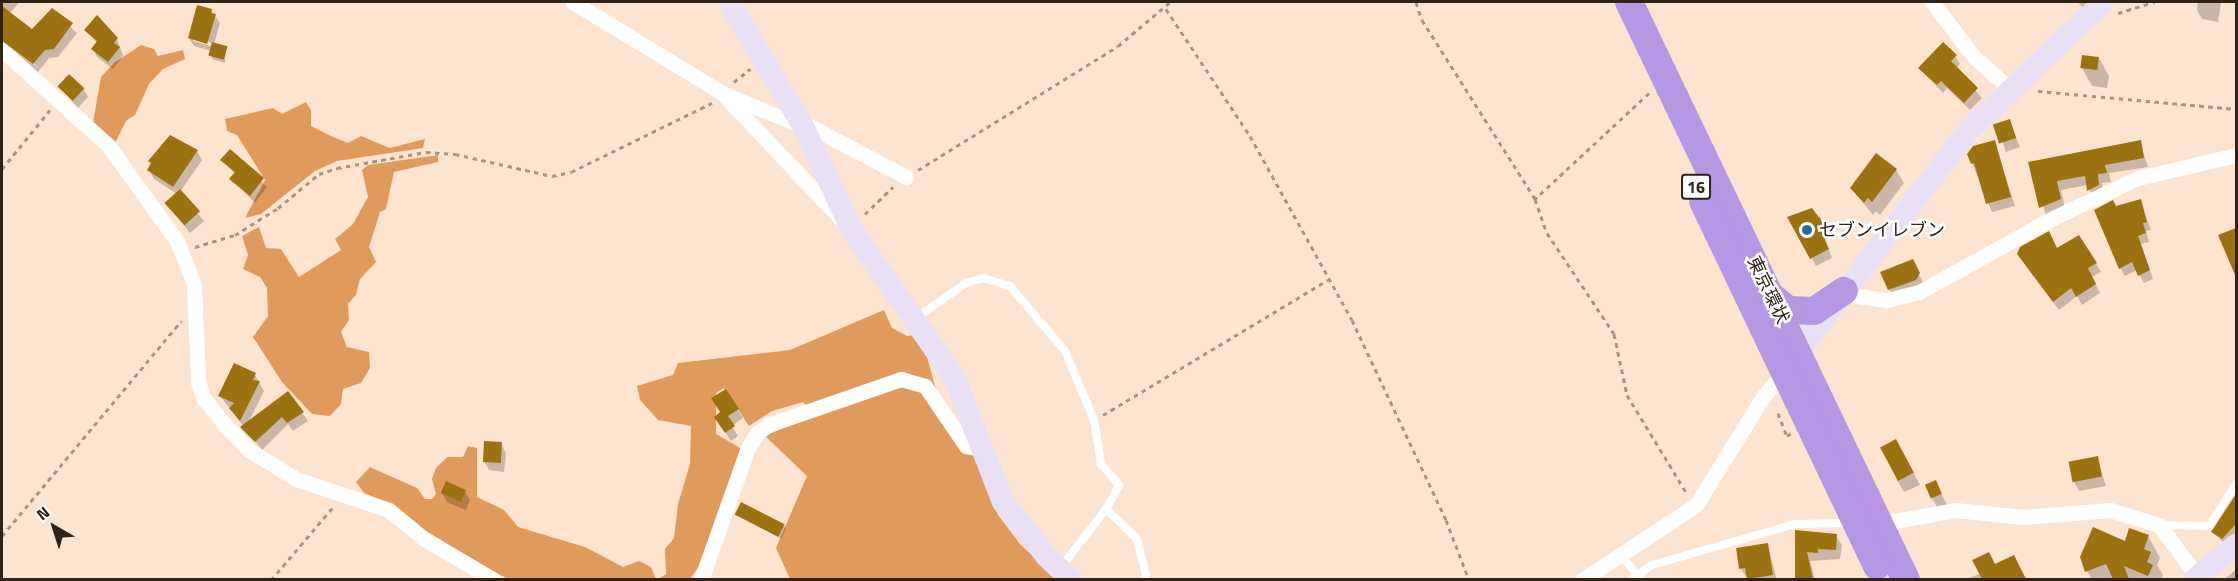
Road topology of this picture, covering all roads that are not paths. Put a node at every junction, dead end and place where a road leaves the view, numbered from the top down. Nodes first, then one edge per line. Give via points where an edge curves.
1 (573, 2) edge
2 (729, 2) edge
3 (1608, 2) edge
4 (1629, 2) edge
5 (1932, 2) edge
6 (2103, 2) edge
7 (2, 50) edge
8 (2008, 88) junction
9 (723, 94) junction
10 (801, 123) junction
11 (2236, 155) edge
12 (906, 177) road end
13 (852, 230) junction
14 (1845, 289) junction
15 (1772, 297) junction
16 (916, 318) junction
17 (1791, 362) junction
18 (981, 449) junction
19 (2236, 484) edge
20 (1106, 509) junction
21 (1867, 521) junction
22 (2159, 525) junction
23 (2236, 545) edge
24 (1620, 554) junction
25 (1066, 574) edge
26 (1637, 578) edge
27 (2195, 578) edge
28 (494, 579) edge
29 (701, 579) edge
30 (1144, 579) edge
31 (1582, 579) edge
32 (1884, 579) edge
33 (1906, 579) edge

1 - 9 street
2 - 10 street
3 - 17 highway, 東京環状 / 16
4 - 15 highway, 東京環状 / 16
5 - 8 street via 1975,58
6 - 8 street
7 - 28 street via 114,152 182,251 194,285 198,382 204,399 249,450 296,479 389,510 423,538
8 - 14 street via 1968,130
9 - 10 street
9 - 13 street
10 - 12 street
10 - 13 street
11 - 14 street via 2138,178 2055,217 1919,292 1887,300 1857,296
13 - 16 street
14 - 15 highway via 1814,311 1800,313
14 - 17 street
15 - 17 highway, 東京環状 / 16
16 - 18 street via 955,379
16 - 20 lane via 966,283 984,278 1010,286 1065,351 1094,420 1101,464 1119,485
17 - 21 highway, 東京環状 / 16
17 - 24 street via 1763,397 1695,506
18 - 25 street via 1014,519
18 - 29 street via 966,446 925,386 902,379 768,425 756,433 747,450
19 - 22 lane via 2209,526
20 - 25 lane
20 - 30 lane via 1137,538
21 - 22 street via 1895,521 1955,510 2024,517 2110,510
21 - 26 lane via 1795,524 1652,565
21 - 32 highway, 東京環状 / 16
21 - 33 highway, 東京環状 / 16
22 - 27 street
23 - 27 street
24 - 26 lane
24 - 31 street

